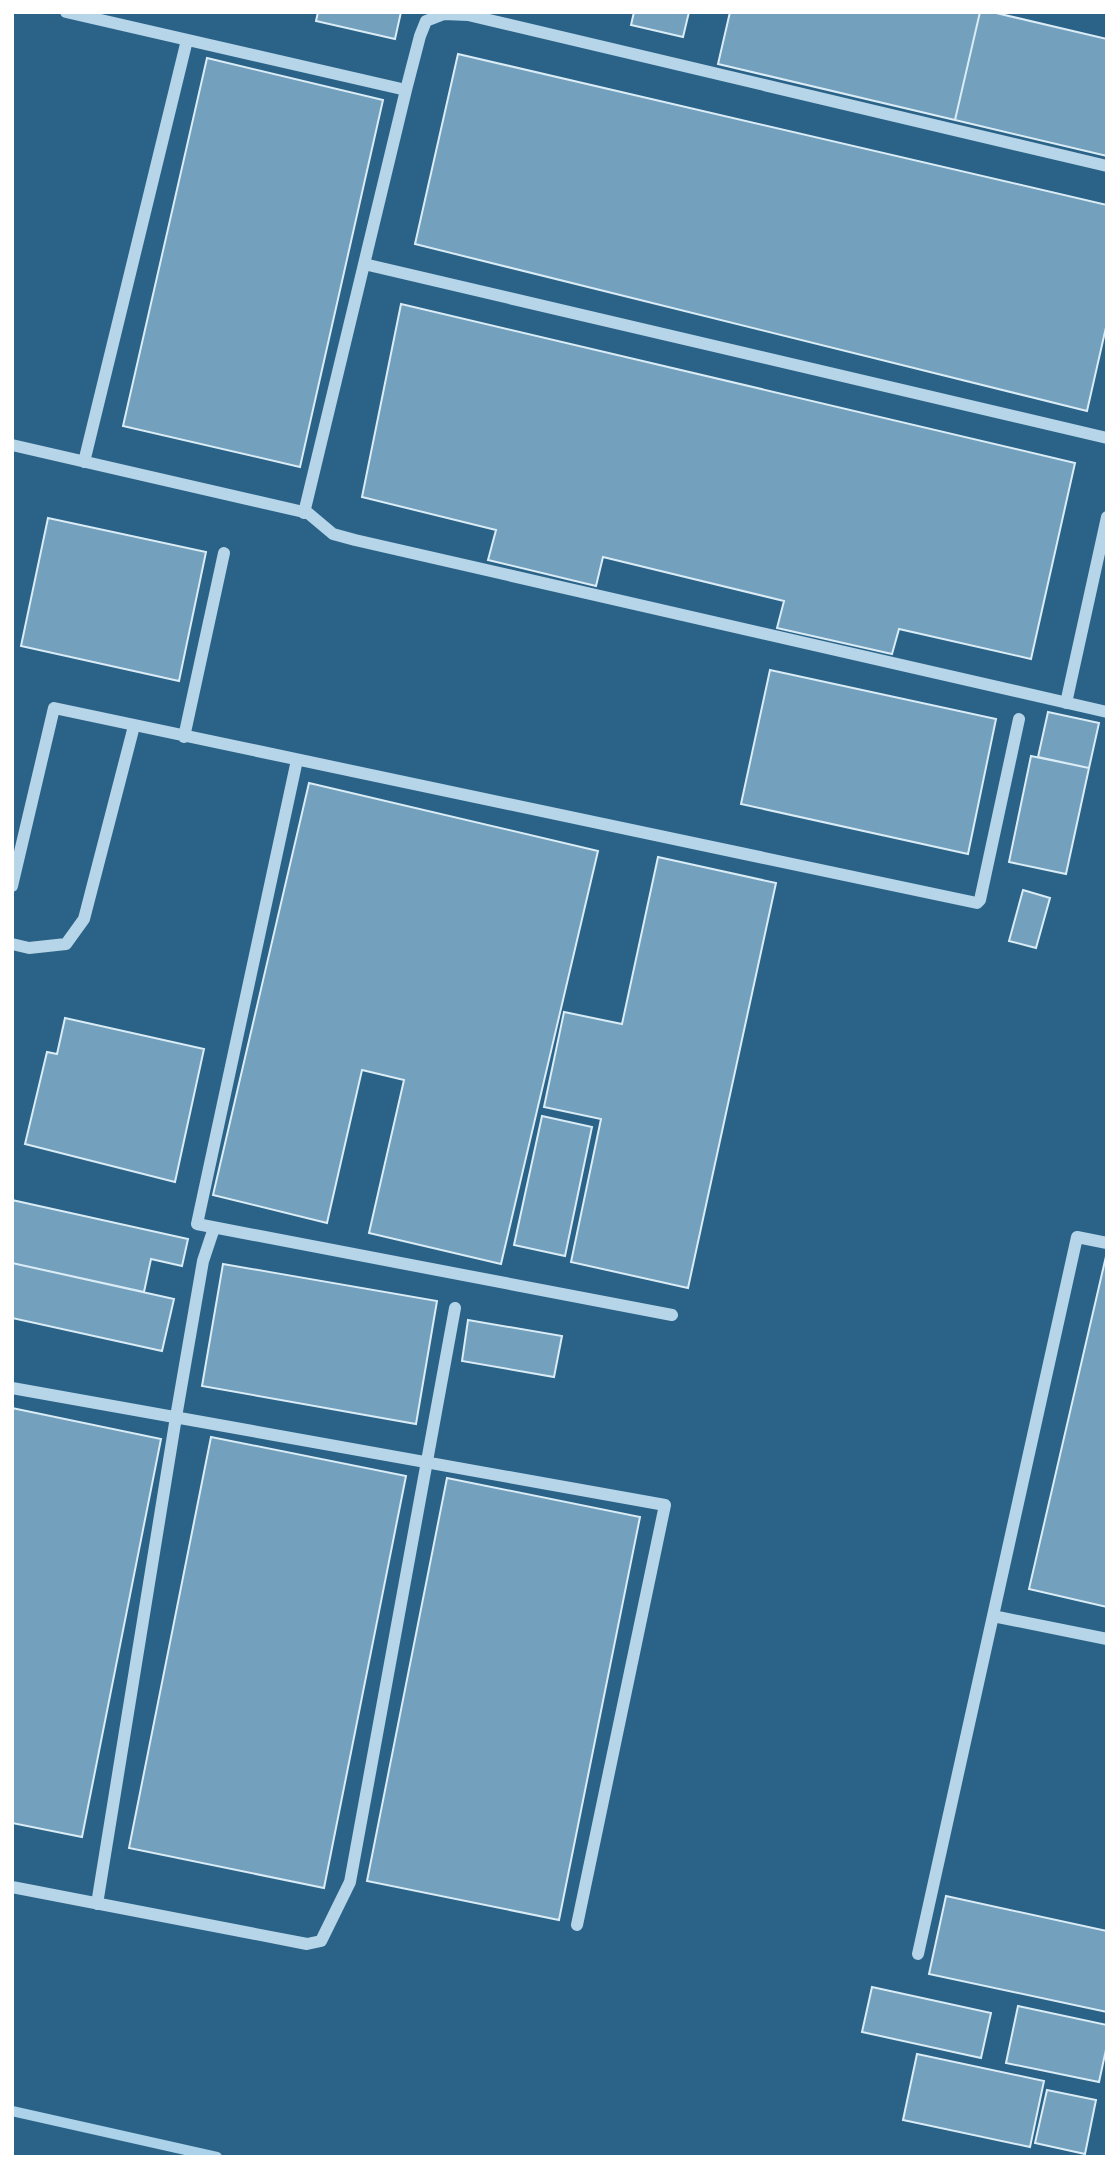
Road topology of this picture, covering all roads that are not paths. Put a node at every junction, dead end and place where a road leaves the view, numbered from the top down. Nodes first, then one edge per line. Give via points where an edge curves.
1 (66, 12) edge
2 (187, 40) junction
3 (406, 90) junction
4 (1107, 166) edge
5 (364, 264) junction
6 (1107, 438) edge
7 (12, 445) edge
8 (85, 462) junction
9 (304, 513) junction
10 (1107, 517) edge
11 (224, 553) dead end
12 (1066, 703) junction
13 (1107, 712) edge
14 (1019, 719) dead end
15 (134, 726) junction
16 (184, 737) junction
17 (297, 760) junction
18 (12, 886) edge
19 (12, 944) edge
20 (214, 1228) junction
21 (1107, 1242) edge
22 (455, 1308) dead end
23 (672, 1315) dead end
24 (12, 1388) edge
25 (176, 1417) junction
26 (427, 1462) junction
27 (993, 1616) junction
28 (1107, 1639) edge
29 (12, 1887) edge
30 (97, 1904) junction
31 (577, 1925) dead end
32 (918, 1954) dead end

1 - 2 lane
2 - 3 lane
2 - 8 lane
3 - 4 lane via 426,21 444,14 468,15
3 - 5 lane
5 - 6 lane
5 - 9 lane
7 - 8 lane
8 - 9 lane
9 - 12 lane via 333,534 355,540
10 - 12 lane
11 - 16 lane
12 - 13 lane
14 - 17 lane via 977,903
15 - 16 lane
15 - 18 lane via 54,708
15 - 19 lane via 84,919 66,944 29,948
16 - 17 lane
17 - 20 lane via 197,1224
20 - 23 lane
20 - 25 lane via 203,1261
21 - 27 lane via 1077,1237
22 - 26 lane
24 - 25 lane
25 - 26 lane
25 - 30 lane
26 - 30 lane via 350,1882 321,1941 307,1944
26 - 31 lane via 665,1505
27 - 28 lane
27 - 32 lane
29 - 30 lane

